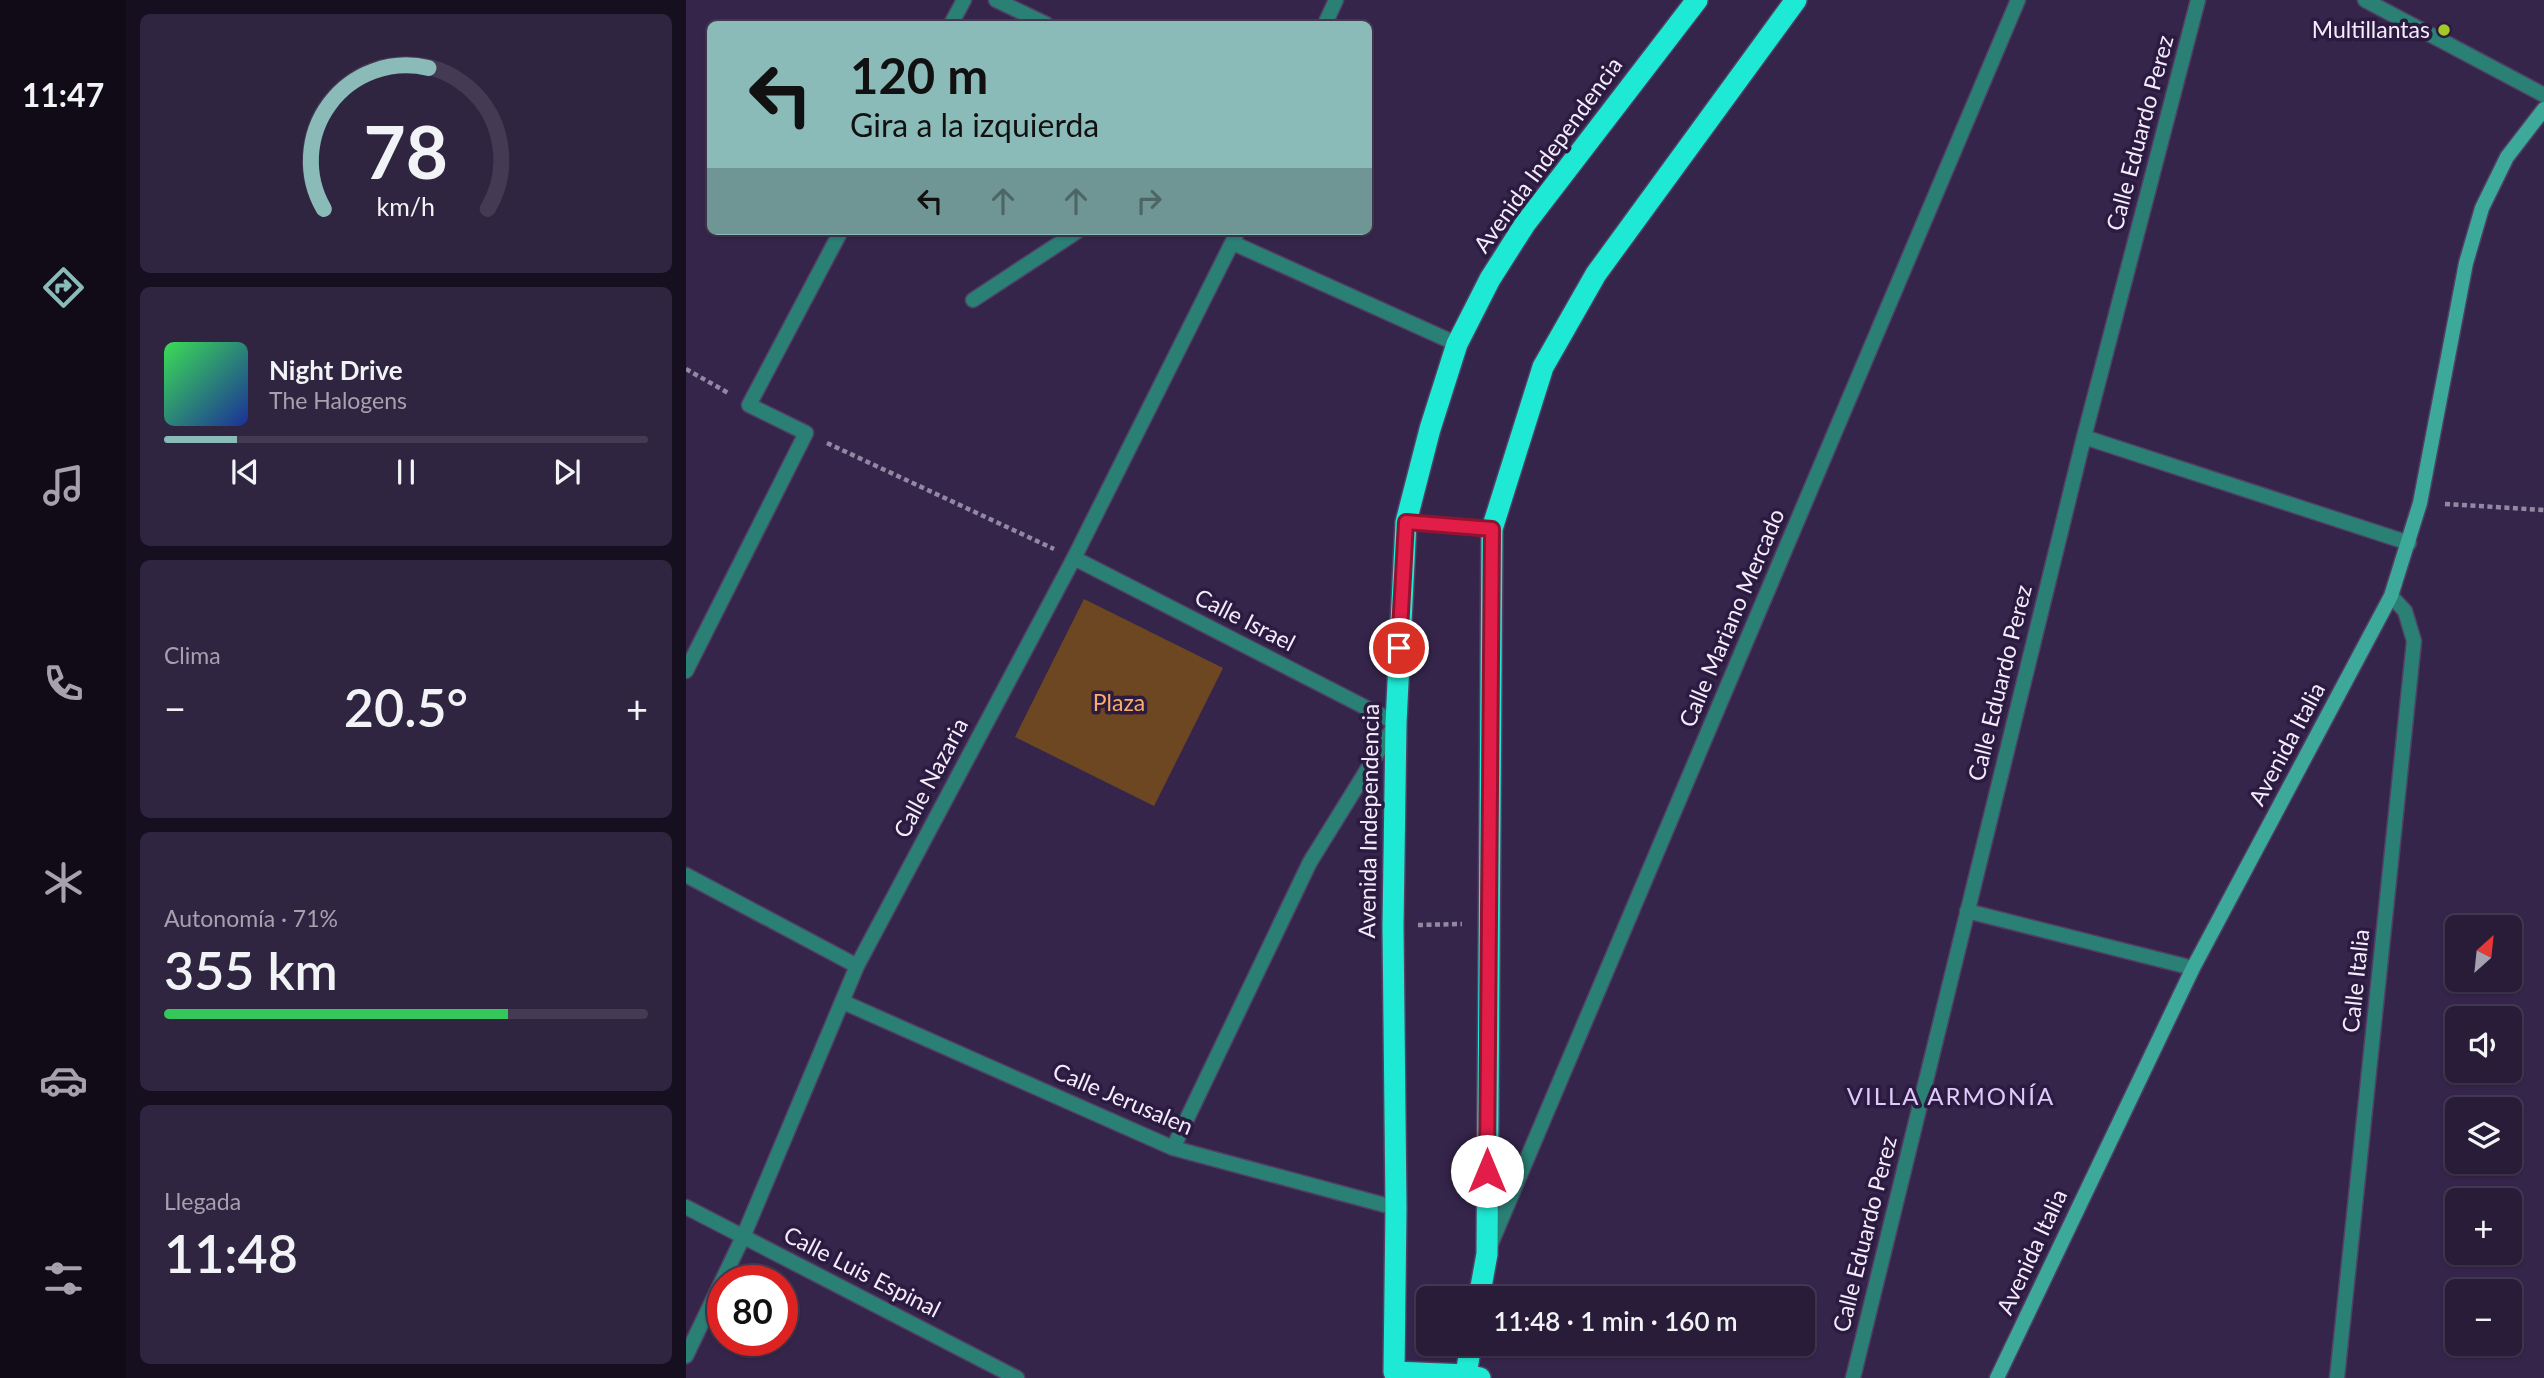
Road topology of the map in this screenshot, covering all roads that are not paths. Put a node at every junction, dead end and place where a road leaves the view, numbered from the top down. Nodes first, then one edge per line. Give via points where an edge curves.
1 (964, 0) edge
2 (996, 0) edge
3 (1336, 0) edge
4 (1697, 0) edge
5 (1796, 0) edge
6 (2018, 0) edge
7 (2198, 0) edge
8 (2365, 0) edge
9 (953, 21) edge
10 (1040, 21) edge
11 (1326, 21) edge
12 (2544, 95) edge
13 (2544, 109) edge
14 (840, 235) edge
15 (1072, 235) edge
16 (1236, 237) edge
17 (973, 300) dead end
18 (1457, 344) junction
19 (2084, 437) junction
20 (1406, 522) junction
21 (1492, 529) junction
22 (2409, 543) junction
23 (1074, 558) junction
24 (2391, 596) junction
25 (686, 671) edge
26 (1396, 723) junction
27 (686, 875) edge
28 (1967, 911) junction
29 (857, 965) junction
30 (2193, 968) junction
31 (843, 1002) junction
32 (1173, 1148) junction
33 (686, 1207) edge
34 (1396, 1208) junction
35 (743, 1237) junction
36 (1487, 1254) junction
37 (1481, 1286) edge
38 (686, 1356) edge
39 (1471, 1356) edge
40 (1393, 1375) edge
41 (1470, 1377) edge
42 (1017, 1378) edge
43 (1853, 1378) edge
44 (1997, 1378) edge
45 (2337, 1378) edge

1 - 9 street
2 - 10 street
3 - 11 street
4 - 18 highway, Avenida Independencia via 1525,224
5 - 21 highway via 1596,274 1543,367
6 - 36 street, Calle Mariano Mercado
7 - 19 street, Calle Eduardo Perez
8 - 12 street
13 - 22 main road, Avenida Italia via 2507,157 2482,208 2466,263
14 - 25 street via 749,405 806,433
15 - 17 street
16 - 18 street
16 - 23 street, Calle Nazaria
18 - 20 highway, Avenida Independencia
19 - 22 street
19 - 28 street, Calle Eduardo Perez
20 - 21 street
20 - 26 highway, Avenida Independencia
21 - 36 highway
22 - 24 main road, Avenida Italia
23 - 26 street, Calle Israel
23 - 29 street, Calle Nazaria
24 - 30 main road, Avenida Italia
24 - 45 street, Calle Italia via 2405,611 2414,641
26 - 32 street via 1310,862
26 - 34 highway, Avenida Independencia
27 - 29 street
28 - 30 street
28 - 43 street, Calle Eduardo Perez
29 - 31 street, Calle Nazaria
30 - 44 main road, Avenida Italia
31 - 32 street, Calle Jerusalen
31 - 35 street, Calle Nazaria
32 - 34 street, Calle Jerusalen
33 - 35 street, Calle Luis Espinal
34 - 40 highway, Avenida Independencia
35 - 38 street, Calle Nazaria
35 - 42 street, Calle Luis Espinal
36 - 37 highway
39 - 41 highway, Avenida Independencia
40 - 41 highway, Avenida Independencia

